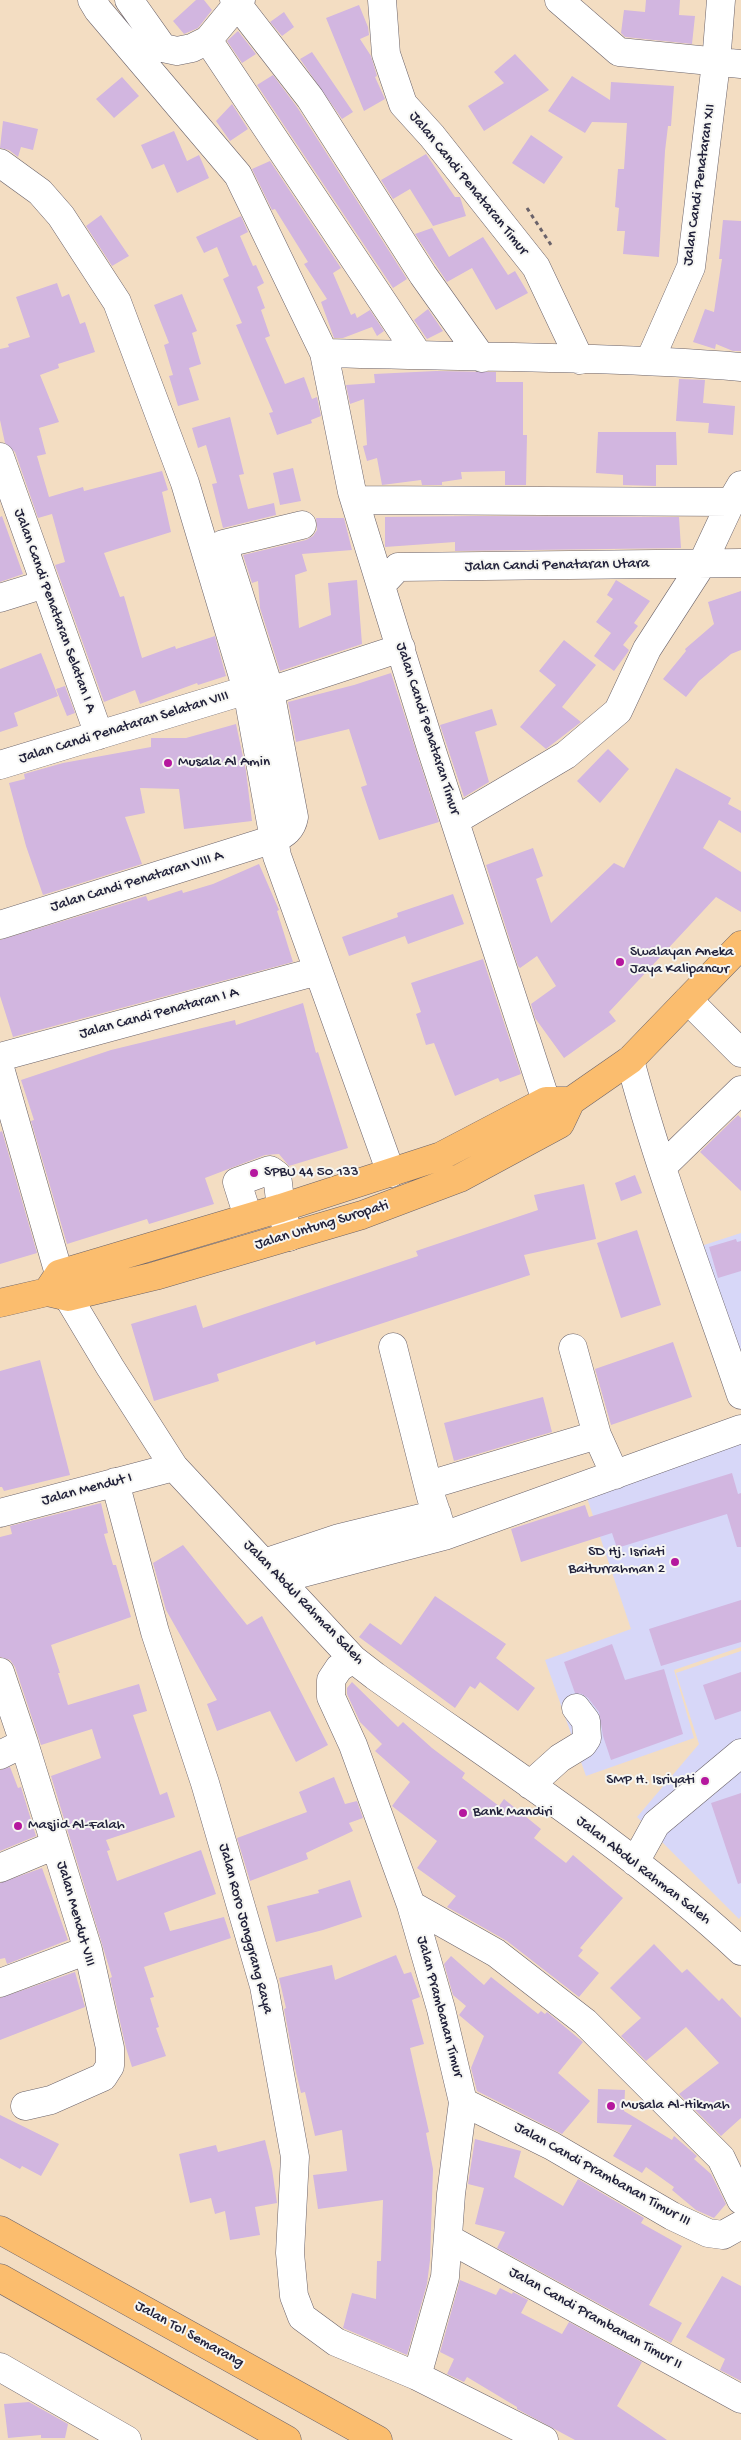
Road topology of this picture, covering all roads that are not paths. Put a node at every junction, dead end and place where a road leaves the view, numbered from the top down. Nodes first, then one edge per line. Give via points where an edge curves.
1 (92, 0) edge
2 (129, 0) edge
3 (382, 0) edge
4 (559, 0) edge
5 (721, 0) edge
6 (238, 1) edge
7 (208, 40) junction
8 (729, 64) edge
9 (0, 163) edge
10 (324, 353) junction
11 (416, 354) junction
12 (482, 358) junction
13 (580, 360) junction
14 (650, 360) junction
15 (741, 367) edge
16 (168, 388) dead end
17 (1, 463) edge
18 (736, 493) edge
19 (355, 500) junction
20 (302, 525) dead end
21 (223, 544) junction
22 (741, 563) edge
23 (702, 564) junction
24 (45, 584) junction
25 (381, 585) junction
26 (0, 598) edge
27 (401, 648) junction
28 (259, 691) junction
29 (98, 735) junction
30 (0, 765) edge
31 (456, 820) junction
32 (274, 839) junction
33 (0, 925) edge
34 (741, 945) edge
35 (318, 971) junction
36 (688, 1000) junction
37 (741, 1053) edge
38 (0, 1057) edge
39 (630, 1060) junction
40 (0, 1068) edge
41 (741, 1090) edge
42 (558, 1101) junction
43 (663, 1166) junction
44 (391, 1173) junction
45 (281, 1208) junction
46 (248, 1217) junction
47 (288, 1237) junction
48 (58, 1288) junction
49 (0, 1303) edge
50 (393, 1347) dead end
51 (573, 1348) dead end
52 (736, 1365) edge
53 (741, 1395) edge
54 (741, 1429) edge
55 (597, 1435) junction
56 (174, 1467) junction
57 (615, 1475) junction
58 (115, 1482) junction
59 (429, 1485) junction
60 (0, 1513) edge
61 (440, 1525) junction
62 (272, 1571) junction
63 (353, 1659) junction
64 (0, 1672) edge
65 (576, 1708) dead end
66 (24, 1743) junction
67 (741, 1753) edge
68 (0, 1755) edge
69 (530, 1785) junction
70 (55, 1845) junction
71 (635, 1862) junction
72 (0, 1868) edge
73 (410, 1905) junction
74 (88, 1950) junction
75 (741, 1951) edge
76 (0, 1983) edge
77 (463, 2102) junction
78 (25, 2106) dead end
79 (741, 2200) edge
80 (741, 2225) edge
81 (0, 2230) edge
82 (449, 2240) junction
83 (0, 2278) edge
84 (0, 2367) edge
85 (417, 2376) junction
86 (741, 2399) edge
87 (112, 2437) edge
88 (287, 2440) edge
89 (378, 2440) edge
90 (544, 2440) edge

1 - 10 street, Jalan Candi Penataran Timur via 238,175
2 - 7 street via 163,48 177,51
3 - 13 street, Jalan Candi Penataran Timur via 386,54 403,104 536,267
4 - 8 street via 619,52
5 - 8 street, Jalan Candi Penataran XII
6 - 7 street
6 - 12 street via 310,98 423,275
7 - 11 street
8 - 14 street, Jalan Candi Penataran XII via 691,267
9 - 28 street via 40,192 61,216 117,302
10 - 11 street
10 - 19 street, Jalan Candi Penataran Timur
11 - 12 street
12 - 13 street
13 - 14 street
14 - 15 street
16 - 21 street
17 - 24 street, Jalan Candi Penataran Selatan I A
18 - 19 street
18 - 23 street
19 - 25 street, Jalan Candi Penataran Timur
20 - 21 street
21 - 28 street
22 - 23 street, Jalan Candi Penataran Utara
23 - 25 street, Jalan Candi Penataran Utara via 398,567
23 - 31 street via 647,649 618,711 566,756
24 - 26 street
24 - 29 street, Jalan Candi Penataran Selatan I A
25 - 27 street, Jalan Candi Penataran Timur
27 - 28 street, Jalan Candi Penataran Selatan VIII
27 - 31 street, Jalan Candi Penataran Timur
28 - 29 street, Jalan Candi Penataran Selatan VIII
28 - 32 street
29 - 30 street, Jalan Candi Penataran Selatan VIII
31 - 42 street, Jalan Candi Penataran Timur
32 - 33 street, Jalan Candi Penataran VIII A
32 - 35 street via 277,856
34 - 36 main road, Jalan Untung Suropati
35 - 38 street, Jalan Candi Penataran I A
35 - 44 street
36 - 37 street
36 - 39 main road, Jalan Untung Suropati
39 - 42 main road, Jalan Untung Suropati
39 - 43 street via 644,1114
40 - 48 street, Jalan Abdul Rahman Saleh
41 - 43 street
42 - 44 main road, Jalan Untung Suropati via 441,1156
42 - 47 main road, Jalan Untung Suropati via 560,1124 460,1178 362,1215
43 - 52 street via 686,1239
44 - 45 main road, Jalan Untung Suropati
45 - 46 main road, Jalan Untung Suropati
45 - 46 street via 277,1175 270,1170 237,1182
45 - 47 street
46 - 48 main road, Jalan Untung Suropati
47 - 48 main road, Jalan Untung Suropati via 155,1276
48 - 49 main road, Jalan Untung Suropati
48 - 56 street, Jalan Abdul Rahman Saleh
50 - 59 street
51 - 55 street
52 - 53 street
54 - 57 street
55 - 57 street
55 - 59 street
56 - 58 street, Jalan Mendut I
56 - 62 street, Jalan Abdul Rahman Saleh
57 - 61 street
58 - 60 street, Jalan Mendut I
58 - 85 street, Jalan Roro Jonggrang Raya via 155,1632 205,1783 264,1986 295,2157 290,2252 294,2296 302,2317 336,2342
59 - 61 street
61 - 62 street
62 - 63 street, Jalan Abdul Rahman Saleh
63 - 69 street, Jalan Abdul Rahman Saleh
63 - 73 street, Jalan Prambanan Timur via 339,1668 331,1680 331,1697 352,1744
64 - 66 street, Jalan Mendut VIII
65 - 69 street via 586,1722 587,1738
66 - 68 street
66 - 70 street, Jalan Mendut VIII
67 - 71 street via 656,1824
69 - 71 street, Jalan Abdul Rahman Saleh
70 - 72 street
70 - 74 street, Jalan Mendut VIII
71 - 75 street, Jalan Abdul Rahman Saleh via 685,1900
73 - 77 street, Jalan Prambanan Timur via 441,2009
73 - 79 street via 496,1953 585,2022 721,2158
74 - 76 street
74 - 78 street, Jalan Mendut VIII via 110,2048 110,2066 104,2078 51,2100
77 - 80 street, Jalan Candi Prambanan Timur III via 552,2146 708,2233 723,2235
77 - 82 street, Jalan Prambanan Timur via 451,2194
81 - 89 main road, Jalan Tol Semarang
82 - 85 street, Jalan Prambanan Timur via 445,2277
82 - 86 street, Jalan Candi Prambanan Timur II
83 - 88 main road
84 - 87 street
85 - 90 street, Jalan Roro Jonggrang Raya

